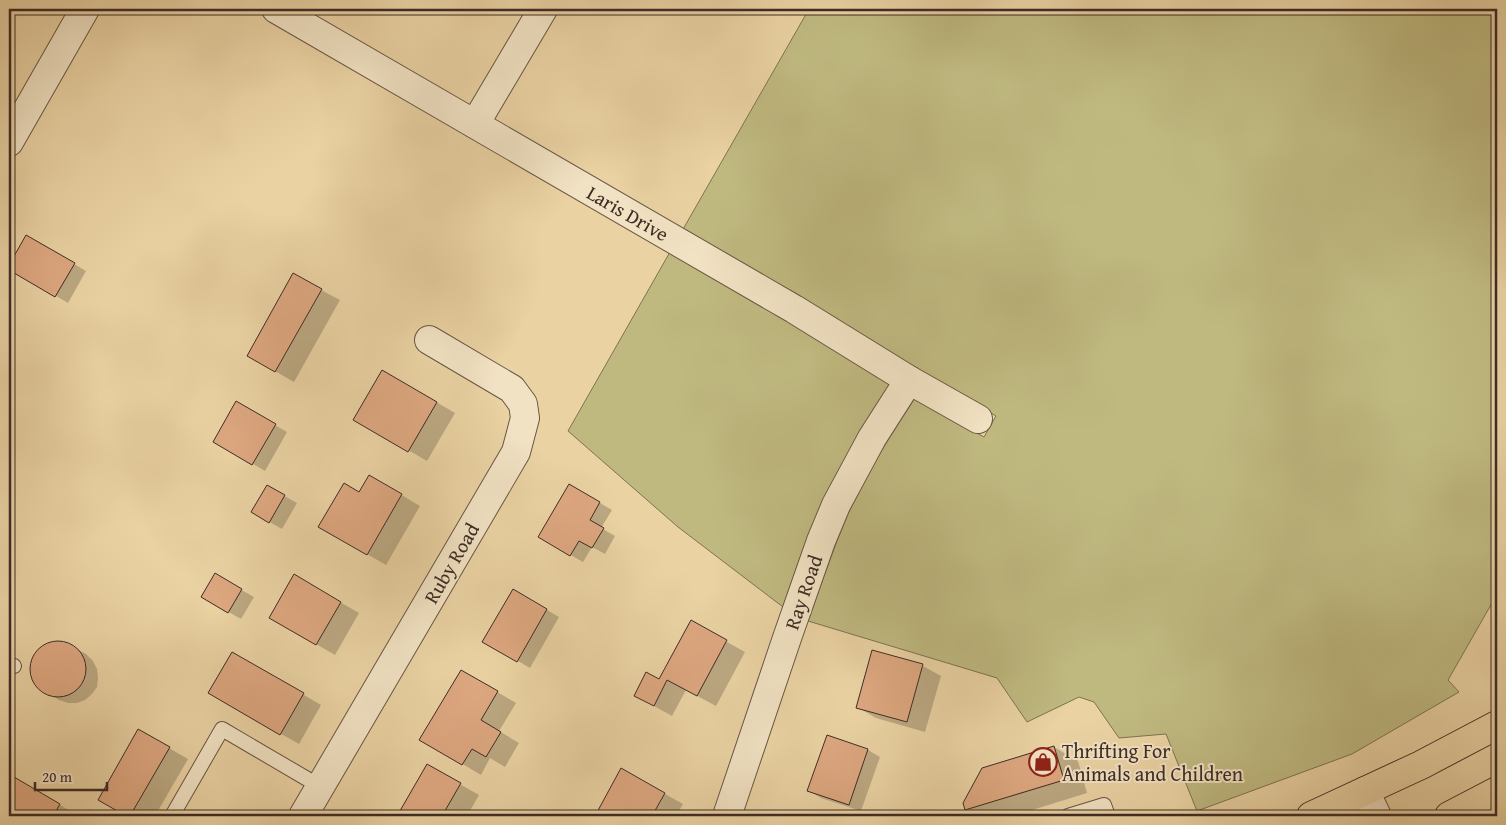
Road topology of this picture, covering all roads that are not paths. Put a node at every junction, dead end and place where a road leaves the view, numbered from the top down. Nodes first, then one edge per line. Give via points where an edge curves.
1 (85, 9) edge
2 (276, 9) edge
3 (543, 9) edge
4 (16, 113) edge
5 (475, 124) junction
6 (9, 142) edge
7 (428, 340) dead end
8 (909, 380) junction
9 (978, 420) dead end
10 (1497, 725) edge
11 (321, 787) junction
12 (1366, 791) junction
13 (1497, 791) edge
14 (172, 816) edge
15 (303, 816) edge
16 (727, 816) edge
17 (1068, 816) edge
18 (1108, 816) edge
19 (1311, 816) edge
20 (1377, 816) edge
21 (1449, 816) edge

1 - 4 street
2 - 5 street, Laris Drive
3 - 5 street
4 - 6 street
5 - 8 street, Laris Drive via 794,309
7 - 11 street, Ruby Road via 512,389 523,404 525,418 516,452
8 - 9 street, Laris Drive
8 - 16 street, Ray Road via 872,438 836,505
10 - 12 highway
11 - 14 lane via 222,729
11 - 15 street, Ruby Road
12 - 19 highway
12 - 20 street
13 - 21 highway
17 - 18 lane via 1104,805

